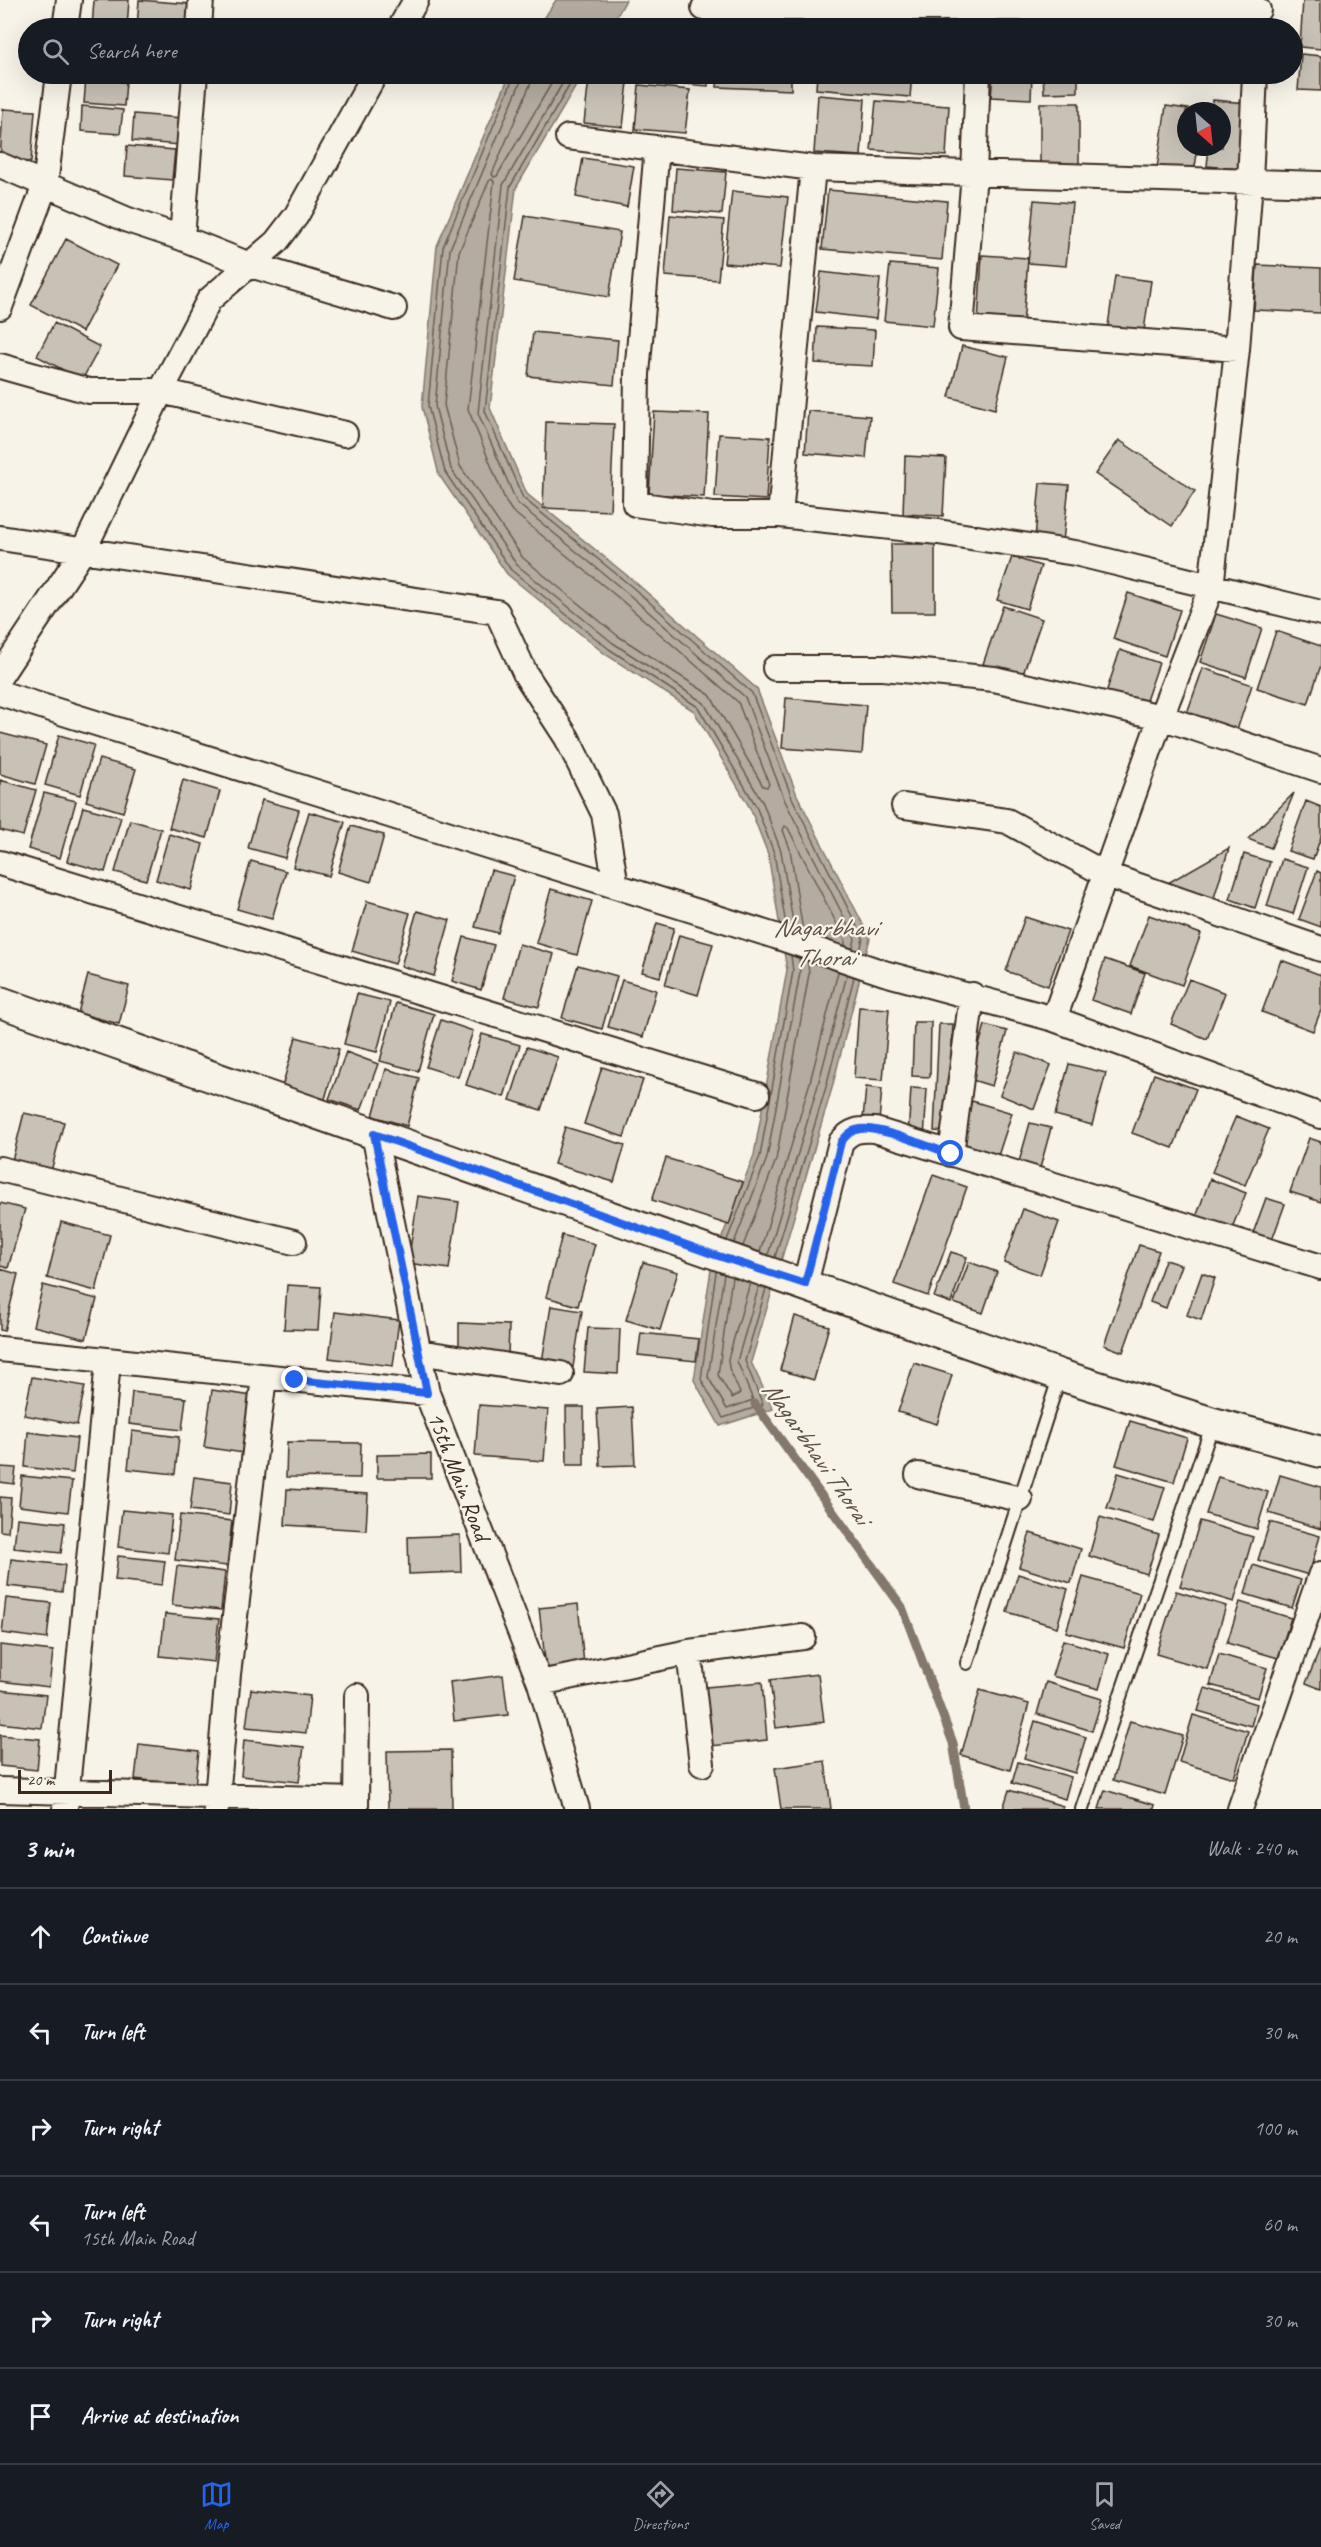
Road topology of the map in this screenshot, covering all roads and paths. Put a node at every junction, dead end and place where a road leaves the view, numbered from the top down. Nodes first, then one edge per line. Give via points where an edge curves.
1 (69, 0) edge
2 (201, 0) edge
3 (416, 0) edge
4 (704, 8) dead end
5 (981, 12) edge
6 (1258, 13) edge
7 (66, 18) edge
8 (200, 18) edge
9 (406, 18) edge
10 (59, 84) edge
11 (194, 84) edge
12 (369, 84) edge
13 (978, 84) edge
14 (1255, 84) edge
15 (568, 136) dead end
16 (657, 148) junction
17 (0, 165) edge
18 (813, 168) junction
19 (974, 174) junction
20 (1250, 182) junction
21 (45, 184) junction
22 (1321, 184) edge
23 (182, 238) junction
24 (247, 264) junction
25 (0, 307) edge
26 (393, 308) dead end
27 (1237, 349) junction
28 (0, 366) edge
29 (161, 391) junction
30 (345, 434) dead end
31 (780, 516) junction
32 (0, 538) edge
33 (84, 549) junction
34 (1212, 588) junction
35 (1321, 613) edge
36 (775, 668) dead end
37 (0, 676) edge
38 (0, 693) edge
39 (1161, 717) junction
40 (1321, 770) edge
41 (904, 806) dead end
42 (0, 863) edge
43 (1107, 875) junction
44 (615, 886) junction
45 (1321, 949) edge
46 (972, 995) junction
47 (0, 1002) edge
48 (1054, 1019) junction
49 (757, 1095) dead end
50 (1321, 1116) edge
51 (374, 1134) junction
52 (951, 1154) junction
53 (0, 1169) edge
54 (294, 1242) dead end
55 (1321, 1268) edge
56 (794, 1280) junction
57 (0, 1349) edge
58 (418, 1352) junction
59 (108, 1362) junction
60 (561, 1374) dead end
61 (1060, 1375) junction
62 (264, 1377) junction
63 (427, 1393) junction
64 (1213, 1423) junction
65 (1321, 1452) edge
66 (918, 1475) dead end
67 (1020, 1499) junction
68 (1321, 1574) edge
69 (802, 1637) dead end
70 (689, 1652) junction
71 (967, 1663) dead end
72 (540, 1683) junction
73 (357, 1696) dead end
74 (702, 1764) dead end
75 (0, 1790) edge
76 (66, 1801) edge
77 (216, 1802) edge
78 (356, 1804) edge
79 (577, 1809) edge
80 (1082, 1809) edge
81 (1240, 1809) edge

1 - 7 street
2 - 8 street
3 - 9 street
4 - 5 street
5 - 6 street
10 - 21 street
11 - 23 street
12 - 24 street via 296,216 276,242
13 - 19 street
14 - 20 street
15 - 16 street
16 - 18 street
16 - 31 street via 637,374 635,504 713,514
17 - 21 street
18 - 19 street
18 - 31 street
19 - 20 street
19 - 27 street via 961,328
20 - 22 street
20 - 27 street
21 - 23 street via 128,220
21 - 25 street
23 - 24 street
24 - 26 street
24 - 29 street via 209,300
27 - 34 street
28 - 29 street via 89,391
29 - 30 street
29 - 33 street
31 - 34 street via 938,532 1075,553
32 - 33 street
33 - 37 street
33 - 44 street via 497,612 526,675 567,738 604,814
34 - 35 street
34 - 39 street
36 - 39 street via 884,668 994,679
38 - 44 street
39 - 40 street
39 - 43 street
41 - 43 street via 1006,821
42 - 49 street
43 - 45 street
43 - 48 street
44 - 46 street via 884,973
46 - 48 street
46 - 52 street
47 - 51 street
48 - 50 street
51 - 56 street
51 - 58 street, 15th Main Road
52 - 55 street
52 - 56 street via 875,1130 859,1129 848,1134 841,1142
53 - 54 street
56 - 61 street
57 - 59 street
58 - 60 street
58 - 63 street, 15th Main Road
59 - 62 street
59 - 76 street
61 - 64 street
61 - 67 lane
62 - 63 street
62 - 77 street
63 - 72 street, 15th Main Road
64 - 65 street
64 - 80 lane
66 - 67 street
67 - 71 lane
68 - 81 street
69 - 70 street
70 - 72 street
70 - 74 street
72 - 79 street, 15th Main Road
73 - 78 street
75 - 76 street
76 - 77 street
77 - 78 street

